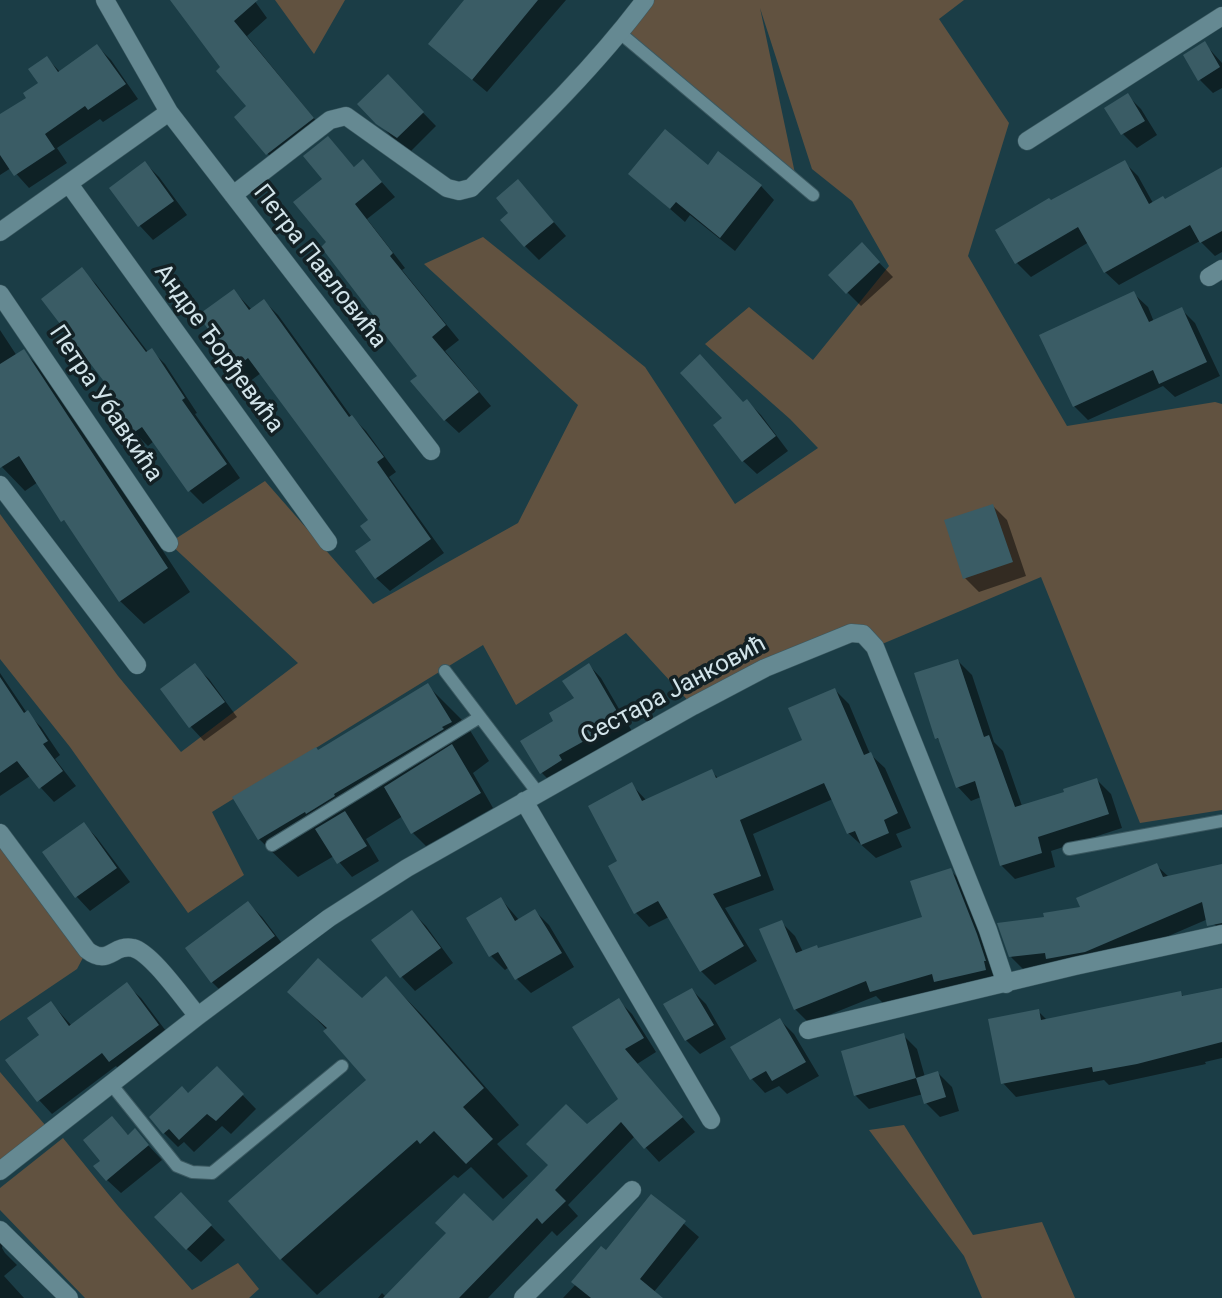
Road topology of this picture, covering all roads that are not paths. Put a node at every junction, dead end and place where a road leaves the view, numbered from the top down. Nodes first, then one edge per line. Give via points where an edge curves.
1 (106, 0) edge
2 (645, 0) edge
3 (1222, 16) edge
4 (620, 33) junction
5 (169, 113) junction
6 (1027, 141) dead end
7 (69, 184) junction
8 (233, 195) junction
9 (813, 195) dead end
10 (0, 232) edge
11 (0, 294) edge
12 (431, 451) dead end
13 (0, 485) edge
14 (328, 542) dead end
15 (169, 543) dead end
16 (136, 665) dead end
17 (445, 671) dead end
18 (480, 717) junction
19 (531, 797) junction
20 (1222, 821) edge
21 (0, 833) edge
22 (272, 845) dead end
23 (1069, 849) dead end
24 (1222, 934) edge
25 (1006, 984) junction
26 (198, 1017) junction
27 (808, 1030) dead end
28 (342, 1066) dead end
29 (111, 1084) junction
30 (711, 1120) dead end
31 (0, 1171) edge
32 (632, 1190) dead end
33 (0, 1230) edge
34 (69, 1298) edge
35 (523, 1298) edge

1 - 5 street, Петра Павловића
2 - 4 street
3 - 6 street
4 - 8 street via 471,188 447,188 346,116 330,120
4 - 9 lane
5 - 7 street
5 - 8 street, Петра Павловића
7 - 10 street
7 - 14 street, Андре Ђорђевића
8 - 12 street, Петра Павловића
11 - 15 street, Петра Убавкића
13 - 16 street
17 - 18 lane
18 - 19 lane
18 - 22 lane
19 - 25 street, Сестара Јанковић via 765,668 841,636 863,635 875,648
19 - 26 street, Сестара Јанковић via 329,918
19 - 30 street
20 - 23 lane
21 - 26 street via 86,950 96,957 136,949 150,959
24 - 25 street
25 - 27 street
26 - 29 street, Сестара Јанковић
28 - 29 lane via 212,1173 177,1166
29 - 31 street, Сестара Јанковић
32 - 35 street
33 - 34 street

